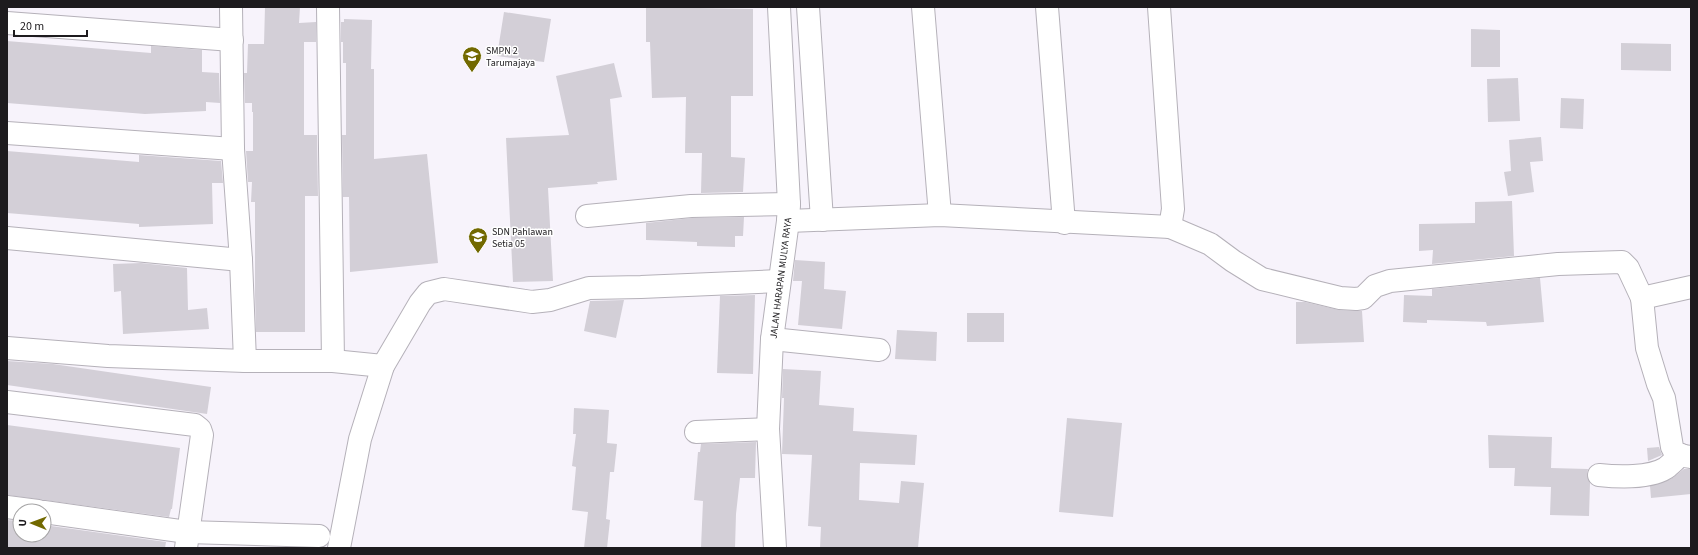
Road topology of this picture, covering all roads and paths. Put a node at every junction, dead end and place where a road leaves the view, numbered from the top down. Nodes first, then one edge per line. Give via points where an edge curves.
1 (231, 7) edge
2 (328, 7) edge
3 (779, 7) edge
4 (808, 7) edge
5 (923, 7) edge
6 (1047, 7) edge
7 (1159, 7) edge
8 (7, 23) edge
9 (232, 40) junction
10 (7, 133) edge
11 (233, 148) junction
12 (788, 213) junction
13 (940, 215) junction
14 (587, 216) dead end
15 (822, 220) junction
16 (1064, 223) junction
17 (1170, 228) junction
18 (7, 238) edge
19 (241, 260) junction
20 (780, 281) junction
21 (1691, 287) edge
22 (1642, 298) junction
23 (772, 339) junction
24 (7, 348) edge
25 (879, 350) dead end
26 (245, 361) junction
27 (333, 361) junction
28 (383, 366) junction
29 (7, 402) edge
30 (768, 429) junction
31 (696, 432) dead end
32 (1686, 456) edge
33 (1599, 475) dead end
34 (52, 514) edge
35 (319, 536) dead end
36 (186, 540) edge
37 (339, 548) edge
38 (774, 548) edge

1 - 9 street
2 - 27 street
3 - 12 street, JALAN HARAPAN MULYA RAYA
4 - 15 street
5 - 13 street
6 - 16 street
7 - 17 street via 1173,209
8 - 9 street
9 - 11 street
10 - 11 street
11 - 19 street
12 - 14 street via 691,206
12 - 15 street
12 - 20 street, JALAN HARAPAN MULYA RAYA
13 - 15 street
13 - 16 street
16 - 17 street
17 - 22 street via 1210,244 1233,262 1262,279 1348,299 1363,298 1375,286 1390,281 1558,264 1622,262 1628,268
18 - 19 street
19 - 26 street
20 - 23 street, JALAN HARAPAN MULYA RAYA
20 - 28 street via 589,288 550,300 532,302 444,289 428,293 420,303
21 - 22 street
22 - 32 street via 1647,348 1664,398 1672,447 1674,451
23 - 25 street
23 - 30 street, JALAN HARAPAN MULYA RAYA
24 - 26 street via 108,356
26 - 27 street
27 - 28 street
28 - 37 street via 360,439
29 - 36 street via 195,425 202,435
30 - 31 street
30 - 38 street, JALAN HARAPAN MULYA RAYA
32 - 33 street via 1666,468 1646,474 1626,477
34 - 36 street
35 - 36 street

